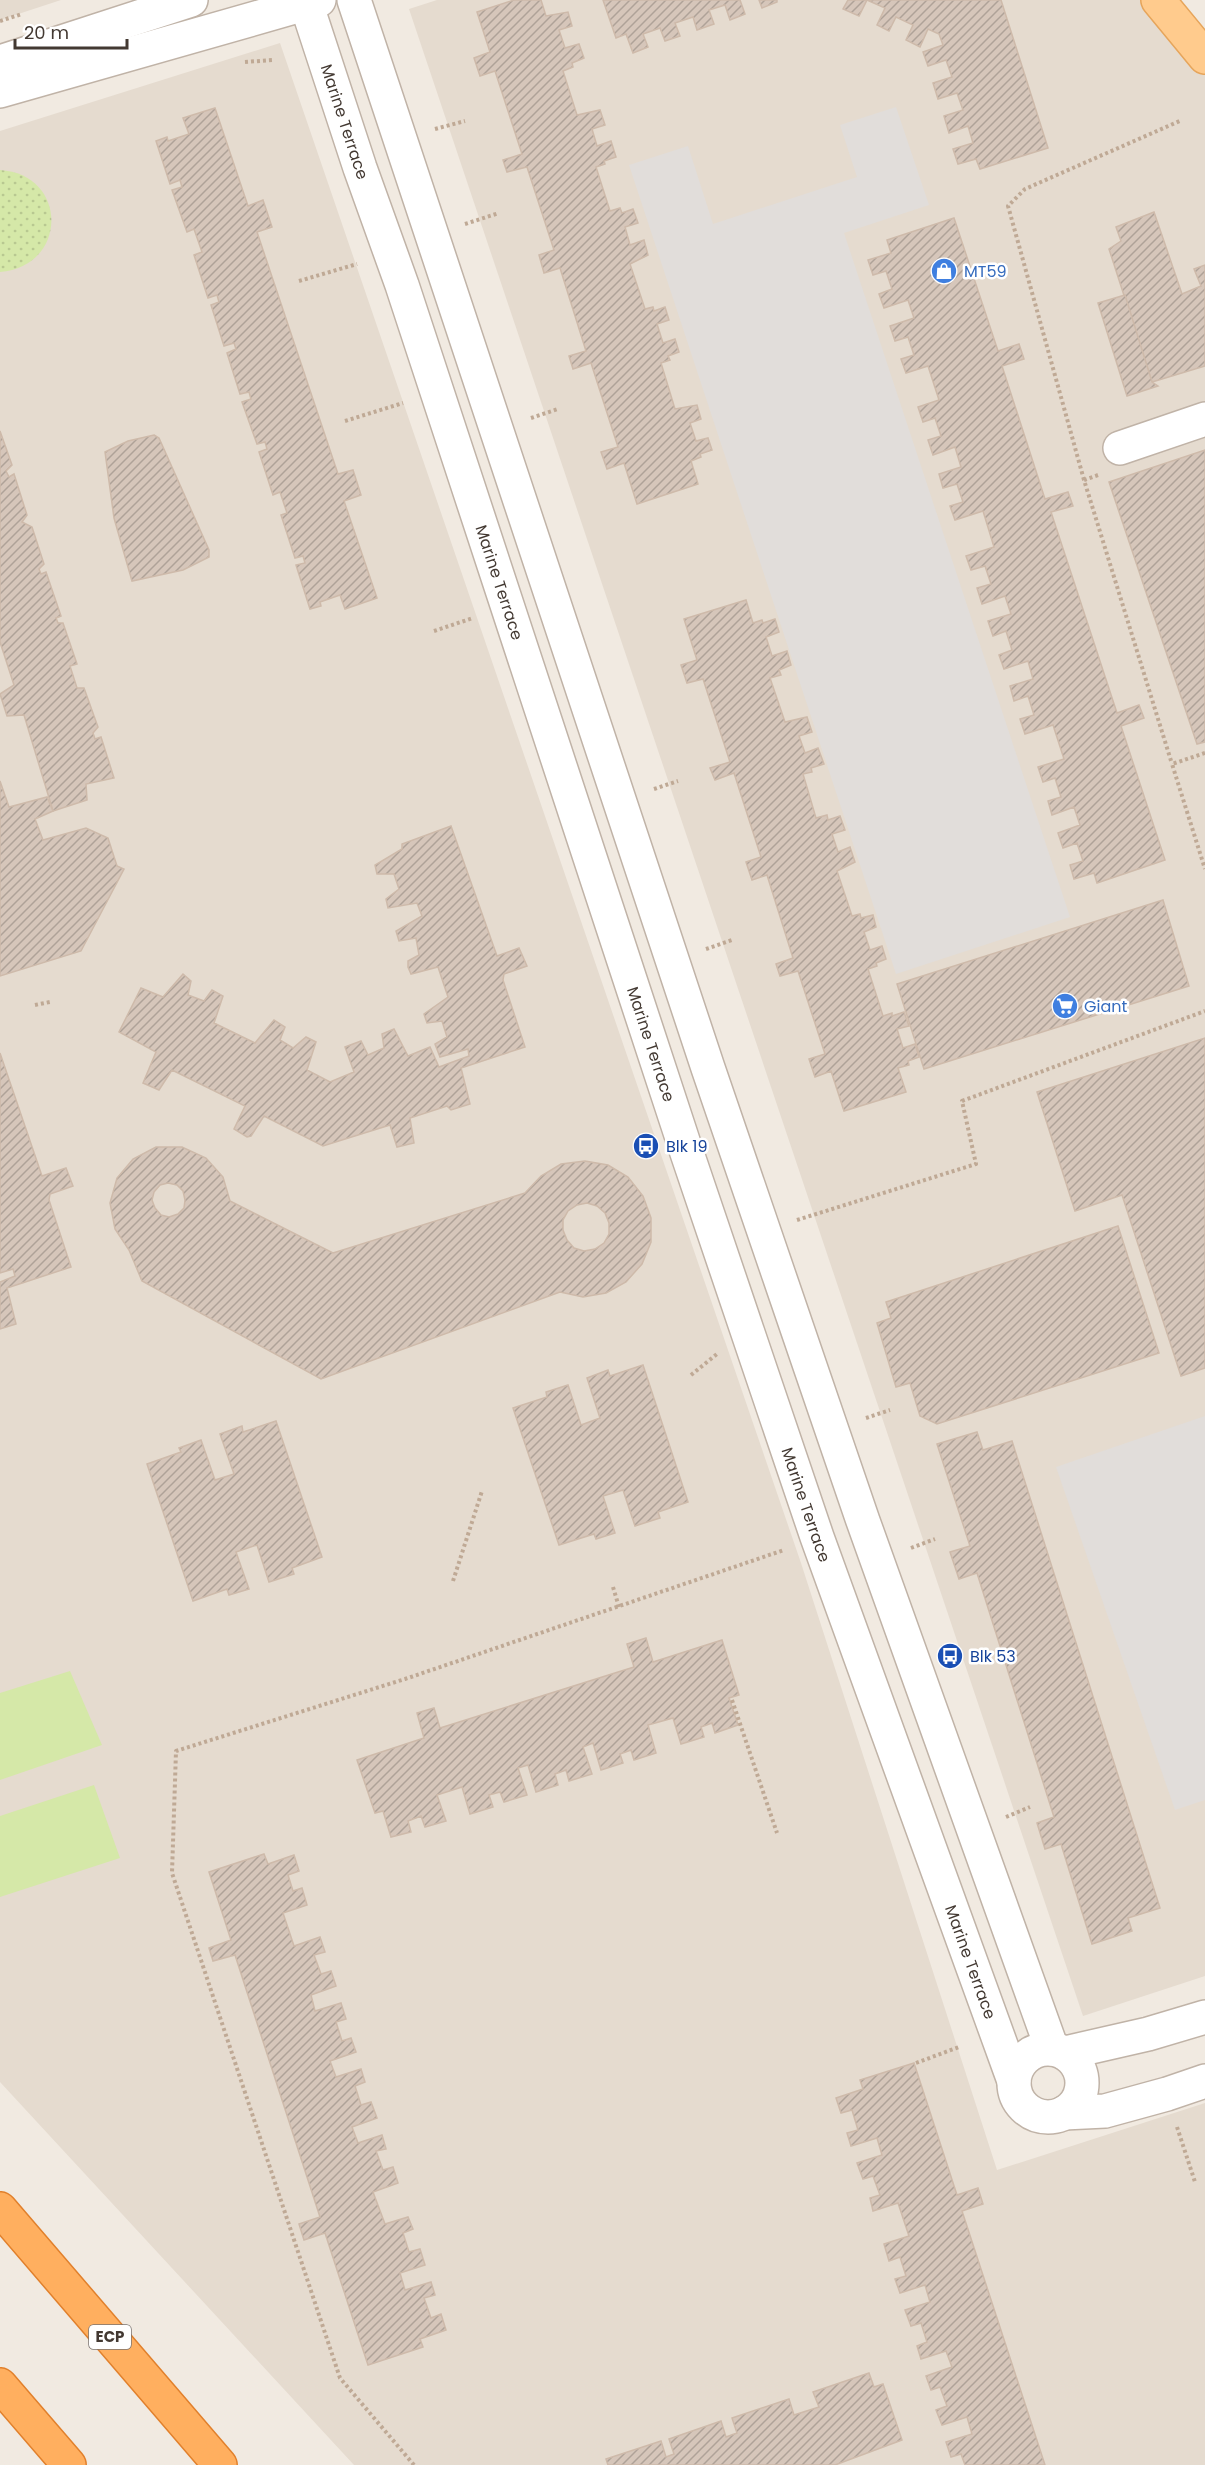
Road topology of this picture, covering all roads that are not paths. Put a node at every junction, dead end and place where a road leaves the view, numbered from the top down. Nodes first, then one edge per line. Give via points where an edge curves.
1 (191, 0) edge
2 (354, 0) edge
3 (1158, 0) edge
4 (310, 1) edge
5 (1205, 57) edge
6 (0, 62) edge
7 (0, 91) edge
8 (1205, 419) edge
9 (1113, 460) road end
10 (1205, 2017) edge
11 (1059, 2051) junction
12 (1014, 2081) junction
13 (1205, 2081) edge
14 (1065, 2113) junction
15 (0, 2209) edge
16 (0, 2385) edge
17 (69, 2465) edge
18 (220, 2465) edge

1 - 6 street
2 - 11 street via 708,1068 863,1521
3 - 5 main road
4 - 7 street
4 - 12 street, Marine Terrace via 360,168 813,1526
8 - 9 street
10 - 11 street via 1148,2034
11 - 12 street via 1038,2050 1026,2056
11 - 14 street via 1076,2063 1082,2077 1082,2091
12 - 14 street via 1017,2096 1036,2115 1051,2117
13 - 14 street via 1111,2110
15 - 18 highway, ECP
16 - 17 highway

